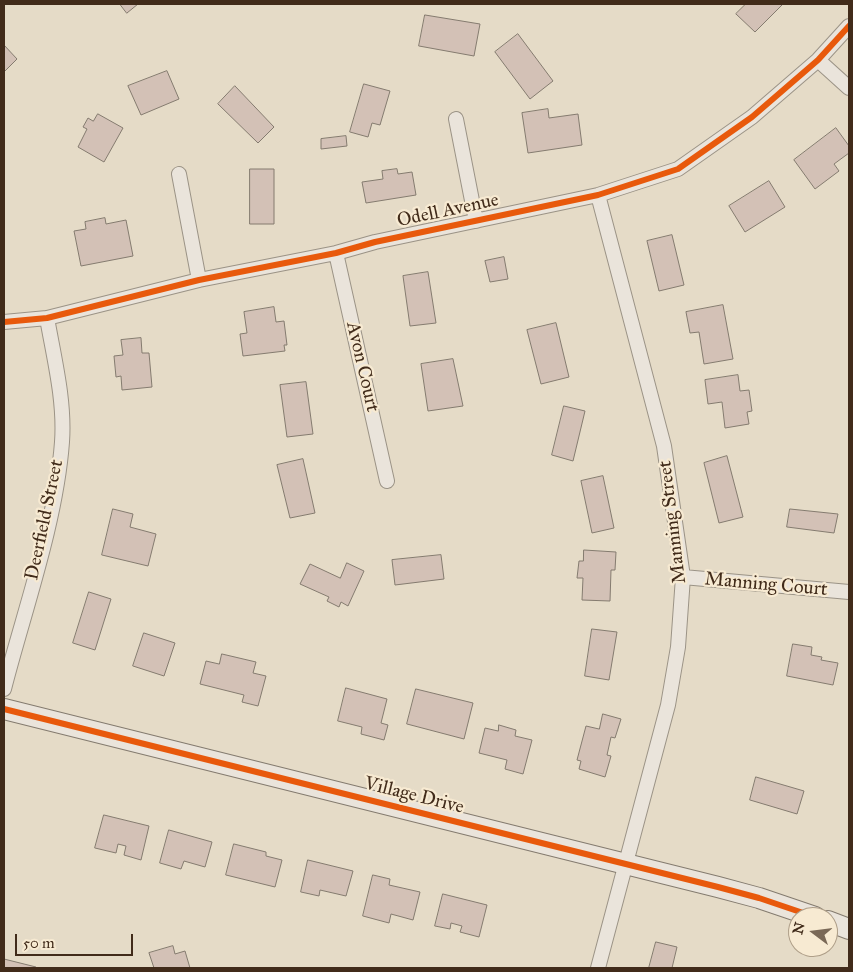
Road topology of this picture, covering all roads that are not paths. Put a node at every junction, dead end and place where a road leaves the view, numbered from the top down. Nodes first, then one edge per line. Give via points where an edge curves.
1 (849, 26) edge
2 (818, 60) junction
3 (849, 88) edge
4 (456, 119) dead end
5 (180, 174) dead end
6 (598, 195) junction
7 (476, 221) junction
8 (336, 253) junction
9 (199, 280) junction
10 (47, 318) junction
11 (4, 322) edge
12 (387, 481) dead end
13 (683, 577) junction
14 (849, 592) edge
15 (4, 690) edge
16 (4, 709) edge
17 (627, 865) junction
18 (788, 908) edge
19 (598, 968) edge

1 - 2 street, Odell Avenue
2 - 3 street
2 - 6 street, Odell Avenue via 752,116 678,169
4 - 7 street
5 - 9 street
6 - 7 street, Odell Avenue
6 - 13 street, Manning Street via 664,446
7 - 8 street, Odell Avenue
8 - 9 street, Odell Avenue
8 - 12 street, Avon Court
9 - 10 street, Odell Avenue
10 - 11 street, Odell Avenue
10 - 15 street, Deerfield Street via 59,390 62,441 54,498
13 - 14 street, Manning Court
13 - 17 street, Manning Street via 678,647 668,705
16 - 17 main road, Village Drive
17 - 18 main road, Village Drive
17 - 19 street, Manning Street

